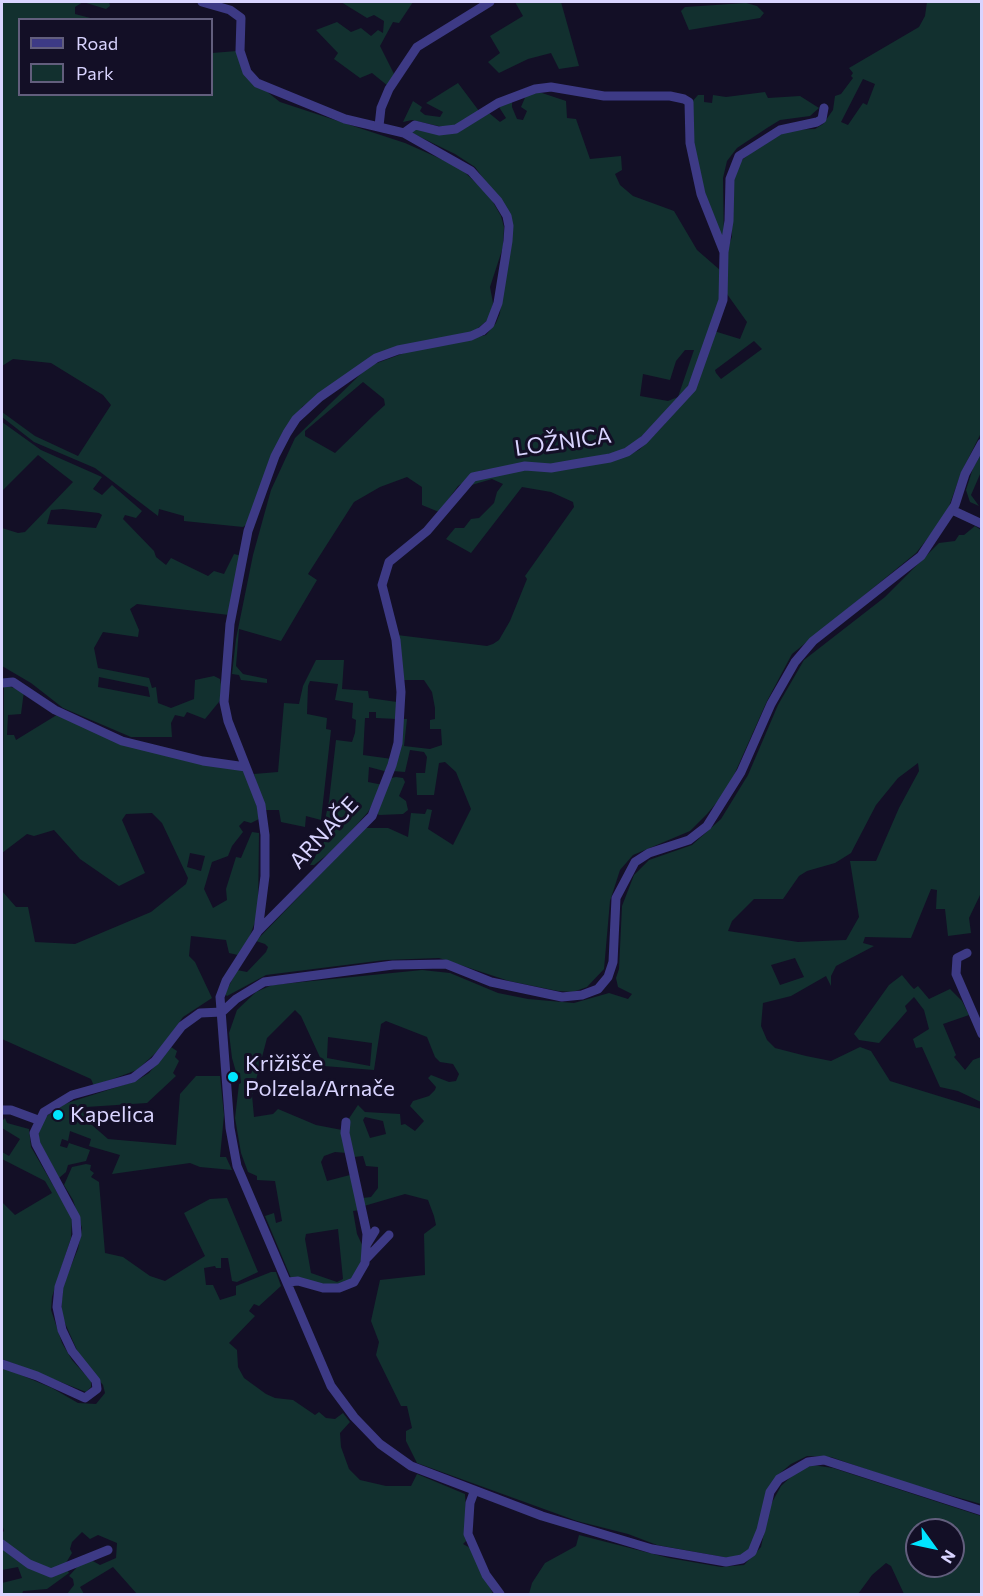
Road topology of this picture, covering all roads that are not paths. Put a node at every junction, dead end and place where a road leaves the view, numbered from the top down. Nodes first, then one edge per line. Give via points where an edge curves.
1 (202, 2) edge
2 (490, 2) edge
3 (824, 108) dead end
4 (379, 126) junction
5 (404, 133) junction
6 (724, 252) junction
7 (981, 443) edge
8 (952, 510) junction
9 (981, 524) edge
10 (248, 531) joint
11 (396, 640) joint
12 (2, 682) edge
13 (246, 767) junction
14 (258, 932) junction
15 (967, 953) dead end
16 (222, 1012) junction
17 (981, 1012) edge
18 (977, 1024) junction
19 (981, 1034) edge
20 (2, 1110) edge
21 (38, 1120) junction
22 (346, 1122) dead end
23 (375, 1232) dead end
24 (389, 1235) dead end
25 (367, 1244) junction
26 (366, 1259) junction
27 (288, 1282) junction
28 (2, 1364) edge
29 (474, 1492) junction
30 (981, 1511) edge
31 (2, 1544) edge
32 (108, 1550) dead end
33 (500, 1594) edge

1 - 4 street, LOŽNICA via 230,10 241,18 240,51 247,72 257,83 345,119
2 - 4 street via 417,47 389,89
3 - 6 street, LOŽNICA via 822,119 817,122 780,130 739,156 730,178
4 - 5 street, LOŽNICA
5 - 6 street, LOŽNICA via 415,125 439,131 456,129 498,103 551,87 594,95 684,99 688,102 690,143 701,194
5 - 10 street, LOŽNICA via 471,171 507,216 508,241 498,303 490,324 471,336 376,358 320,397 287,433
6 - 11 street, LOŽNICA via 723,300 700,367 684,398 627,452 551,468 525,466 473,477 427,531 389,562 382,585
7 - 8 street
8 - 9 street
8 - 16 street via 921,556 813,641 795,662 771,704 741,772 707,826 689,840 634,862 616,898 613,962 598,989 562,997 491,982 446,964 393,965 264,982
10 - 13 street, ARNAČE via 230,624 224,702
11 - 14 street, ARNAČE via 401,692 398,743 372,816
12 - 13 street via 13,682 55,710 122,741
13 - 14 street, ARNAČE via 261,806 265,835
14 - 16 street, ARNAČE via 226,981 220,997
15 - 18 street via 957,958 955,965
16 - 21 street via 200,1013 182,1026 154,1062 133,1078 72,1095
16 - 27 street, ARNAČE via 230,1128 237,1166
17 - 18 street
18 - 19 street
20 - 21 street
21 - 28 street via 34,1133 39,1154 76,1218 77,1235 58,1287 57,1307 72,1351 96,1382 97,1389 85,1398
22 - 25 street
23 - 25 street
24 - 26 street
25 - 26 street
26 - 27 street via 362,1272 347,1286 322,1288
27 - 29 street, ARNAČE via 331,1386 354,1417 380,1444 411,1466
29 - 30 street, ARNAČE via 652,1549 726,1562 752,1552 770,1492 779,1479 808,1462 824,1460
29 - 33 street via 468,1534 486,1575
31 - 32 street via 29,1564 51,1573

